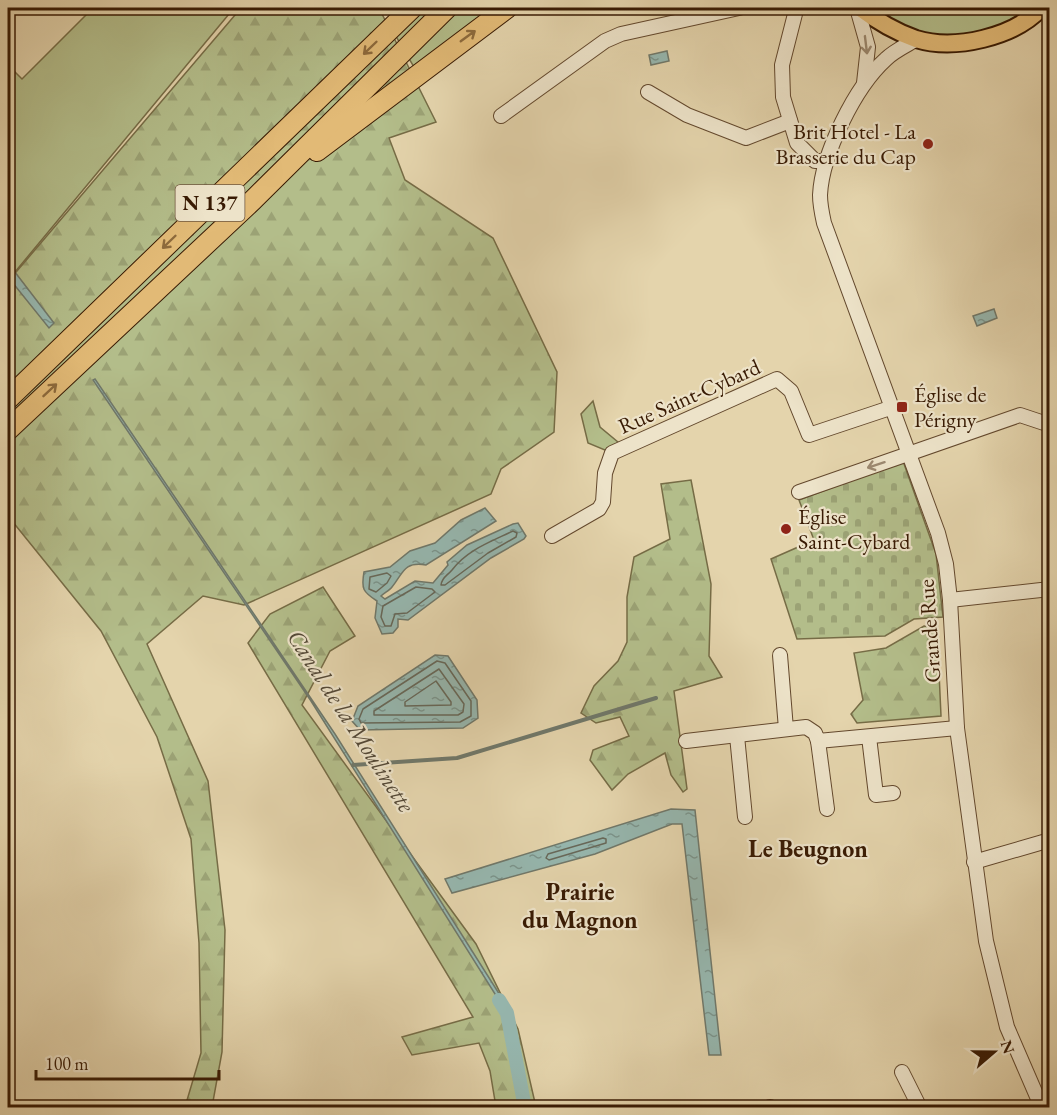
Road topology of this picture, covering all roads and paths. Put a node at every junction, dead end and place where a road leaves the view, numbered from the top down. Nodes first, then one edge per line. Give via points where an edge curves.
1 (412, 8) edge
2 (447, 8) edge
3 (507, 8) edge
4 (739, 8) edge
5 (859, 8) edge
6 (1041, 8) edge
7 (794, 11) edge
8 (917, 39) junction
9 (864, 83) junction
10 (648, 92) dead end
11 (501, 116) dead end
12 (790, 121) junction
13 (827, 161) junction
14 (253, 200) junction
15 (8, 399) edge
16 (893, 407) junction
17 (1050, 425) edge
18 (8, 430) edge
19 (911, 453) junction
20 (799, 492) dead end
21 (552, 536) dead end
22 (1050, 589) edge
23 (950, 600) junction
24 (780, 655) dead end
25 (957, 728) junction
26 (786, 729) junction
27 (737, 736) junction
28 (869, 736) junction
29 (686, 741) dead end
30 (818, 741) junction
31 (893, 793) dead end
32 (826, 809) dead end
33 (745, 817) dead end
34 (1050, 840) edge
35 (974, 862) junction
36 (902, 1072) dead end
37 (1036, 1105) edge
38 (920, 1107) edge

1 -> 15 highway, N 137
2 - 14 highway, N 137
14 -> 3 highway, N 137
4 - 11 street via 613,37
5 - 8 main road
5 -> 9 street, Grande Rue via 868,46
6 - 8 main road via 1027,21 988,37 964,42
7 - 12 street via 782,64 783,97
8 - 9 street, Grande Rue via 886,58
9 - 13 street, Grande Rue
10 - 12 street via 687,115 746,138
12 - 13 street via 797,143 815,161
13 - 16 street, Grande Rue via 820,195 824,223
18 -> 14 highway, N 137
16 - 19 street, Grande Rue
16 - 21 street, Rue Saint-Cybard via 809,435 791,391 777,379 612,453 599,509
17 - 19 street via 1020,415
19 -> 20 street
19 - 23 street, Grande Rue via 938,533
22 - 23 street
23 - 25 street, Grande Rue
24 - 26 street
25 - 28 street
25 - 35 street, Grande Rue
26 - 27 street
26 - 30 street via 806,727
27 - 29 street
27 - 33 street
28 - 30 street
28 - 31 street via 876,795
30 - 32 street
34 - 35 street
35 - 37 street, Grande Rue via 999,999
36 - 38 street

